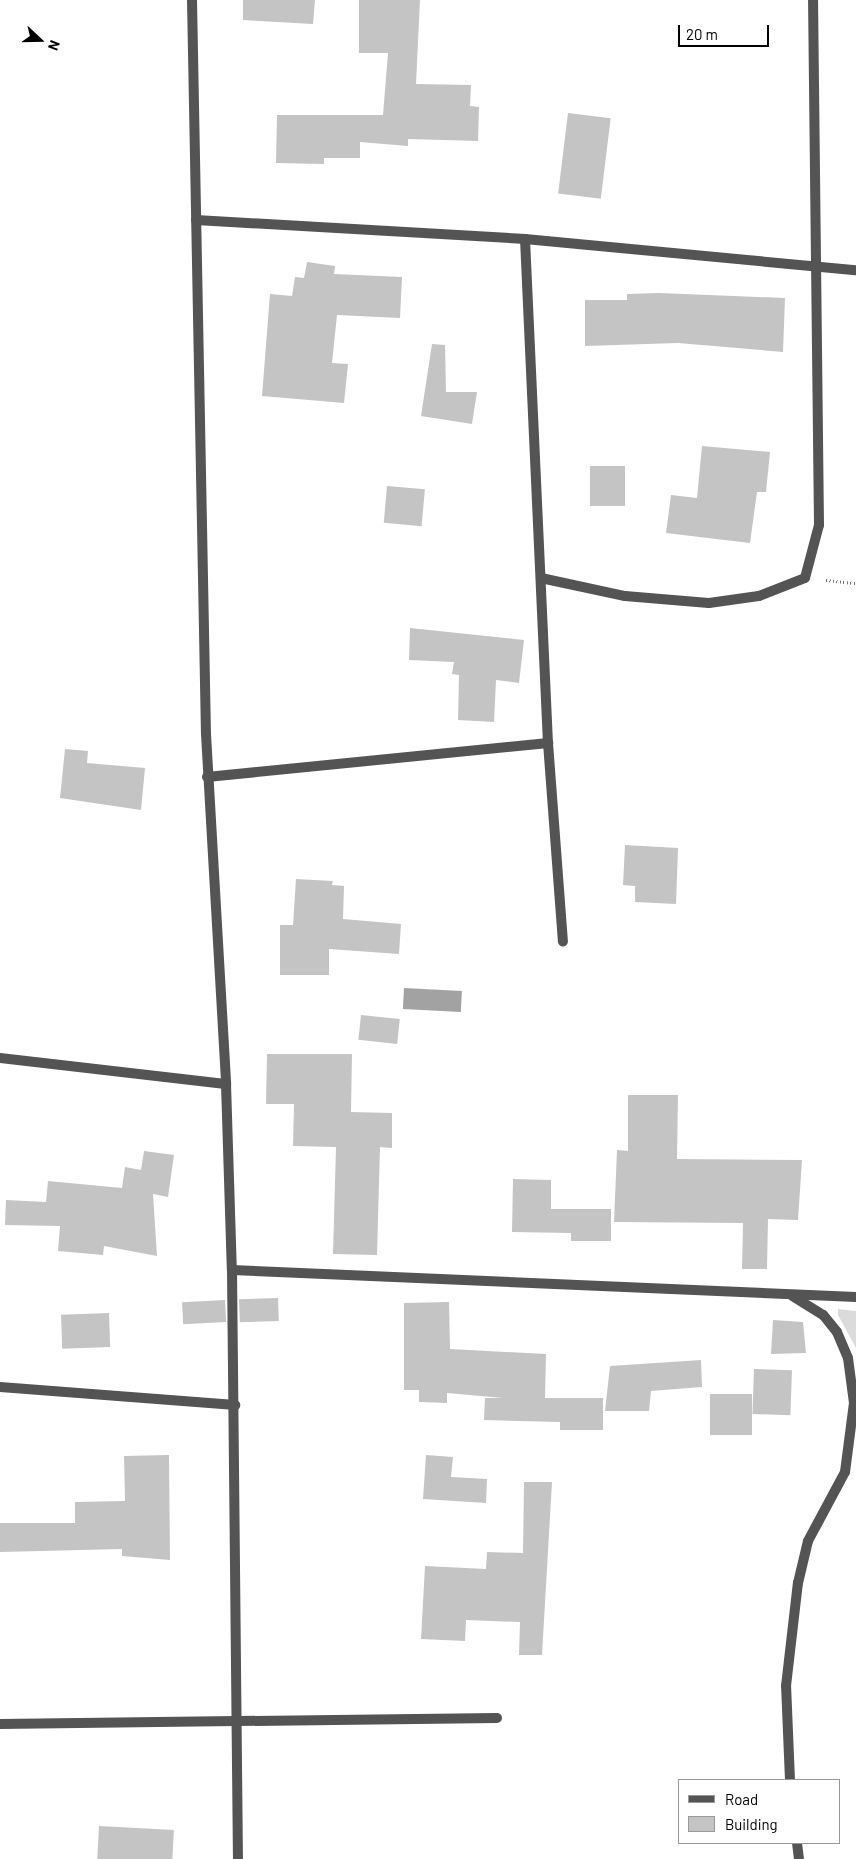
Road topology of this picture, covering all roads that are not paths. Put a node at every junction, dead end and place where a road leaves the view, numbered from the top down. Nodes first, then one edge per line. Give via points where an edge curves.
1 (192, 0) edge
2 (813, 0) edge
3 (196, 220) junction
4 (525, 239) junction
5 (818, 266) junction
6 (856, 270) edge
7 (540, 578) junction
8 (548, 743) junction
9 (208, 777) junction
10 (563, 941) dead end
11 (0, 1058) edge
12 (226, 1084) junction
13 (232, 1270) junction
14 (793, 1296) junction
15 (856, 1297) edge
16 (0, 1387) edge
17 (235, 1405) junction
18 (856, 1465) edge
19 (845, 1472) junction
20 (497, 1718) dead end
21 (237, 1721) junction
22 (0, 1724) edge
23 (790, 1779) edge
24 (797, 1844) edge
25 (238, 1859) edge
26 (799, 1859) edge

1 - 3 street
2 - 5 street
3 - 4 street
3 - 9 street
4 - 5 street
4 - 7 street
5 - 6 street
5 - 7 street via 819,525 805,578 759,596 709,603 625,596
7 - 8 street
8 - 9 street
8 - 10 street
9 - 12 street
11 - 12 street
12 - 13 street
13 - 14 street
13 - 17 street
14 - 15 street
14 - 19 street via 823,1315 836,1332 848,1358 854,1403
16 - 17 street
17 - 21 street
18 - 19 street
19 - 23 street via 808,1541 798,1582 786,1686
20 - 21 street
21 - 22 street
21 - 25 street
24 - 26 street

